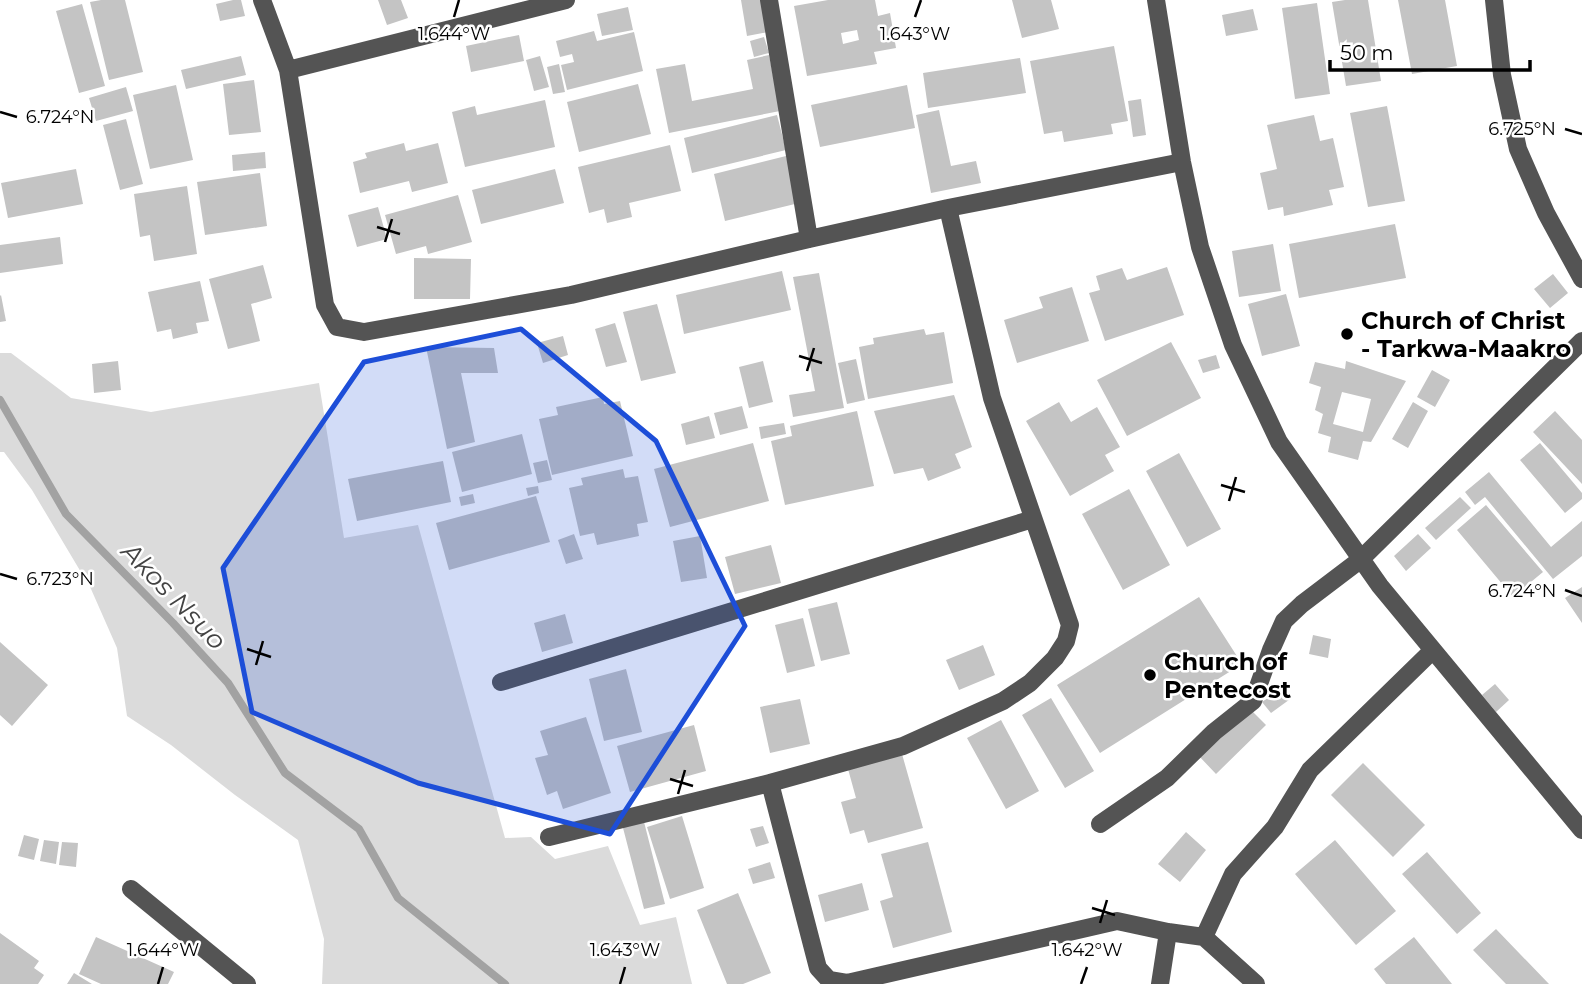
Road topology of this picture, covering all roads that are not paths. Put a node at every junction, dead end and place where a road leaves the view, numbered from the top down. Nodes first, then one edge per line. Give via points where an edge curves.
1 (262, 0) edge
2 (566, 0) edge
3 (769, 0) edge
4 (1156, 0) edge
5 (1494, 0) edge
6 (288, 70) junction
7 (1182, 162) junction
8 (948, 208) junction
9 (809, 239) junction
10 (1582, 279) edge
11 (1582, 341) edge
12 (1033, 519) junction
13 (1360, 560) junction
14 (1433, 650) junction
15 (501, 682) dead end
16 (770, 783) junction
17 (1100, 824) dead end
18 (1582, 830) edge
19 (549, 837) dead end
20 (131, 889) dead end
21 (1168, 932) junction
22 (1204, 937) junction
23 (247, 984) edge
24 (1160, 984) edge
25 (1256, 984) edge

1 - 6 street
2 - 6 street
3 - 9 street
4 - 7 street
5 - 10 street via 1502,75 1518,149
6 - 9 street via 325,305 337,327 364,332 571,295
7 - 8 street
7 - 13 street via 1200,247 1233,345 1279,442
8 - 9 street
8 - 12 street via 992,398
11 - 13 street
12 - 15 street
12 - 16 street via 1070,625 1055,658 1003,701 903,746
13 - 14 street
13 - 17 street via 1284,621 1253,701 1167,778
14 - 18 street
14 - 22 street via 1310,770 1275,827 1233,874
16 - 19 street
16 - 21 street via 818,968 829,980 847,983 1117,921
20 - 23 street
21 - 22 street
21 - 24 street
22 - 25 street

